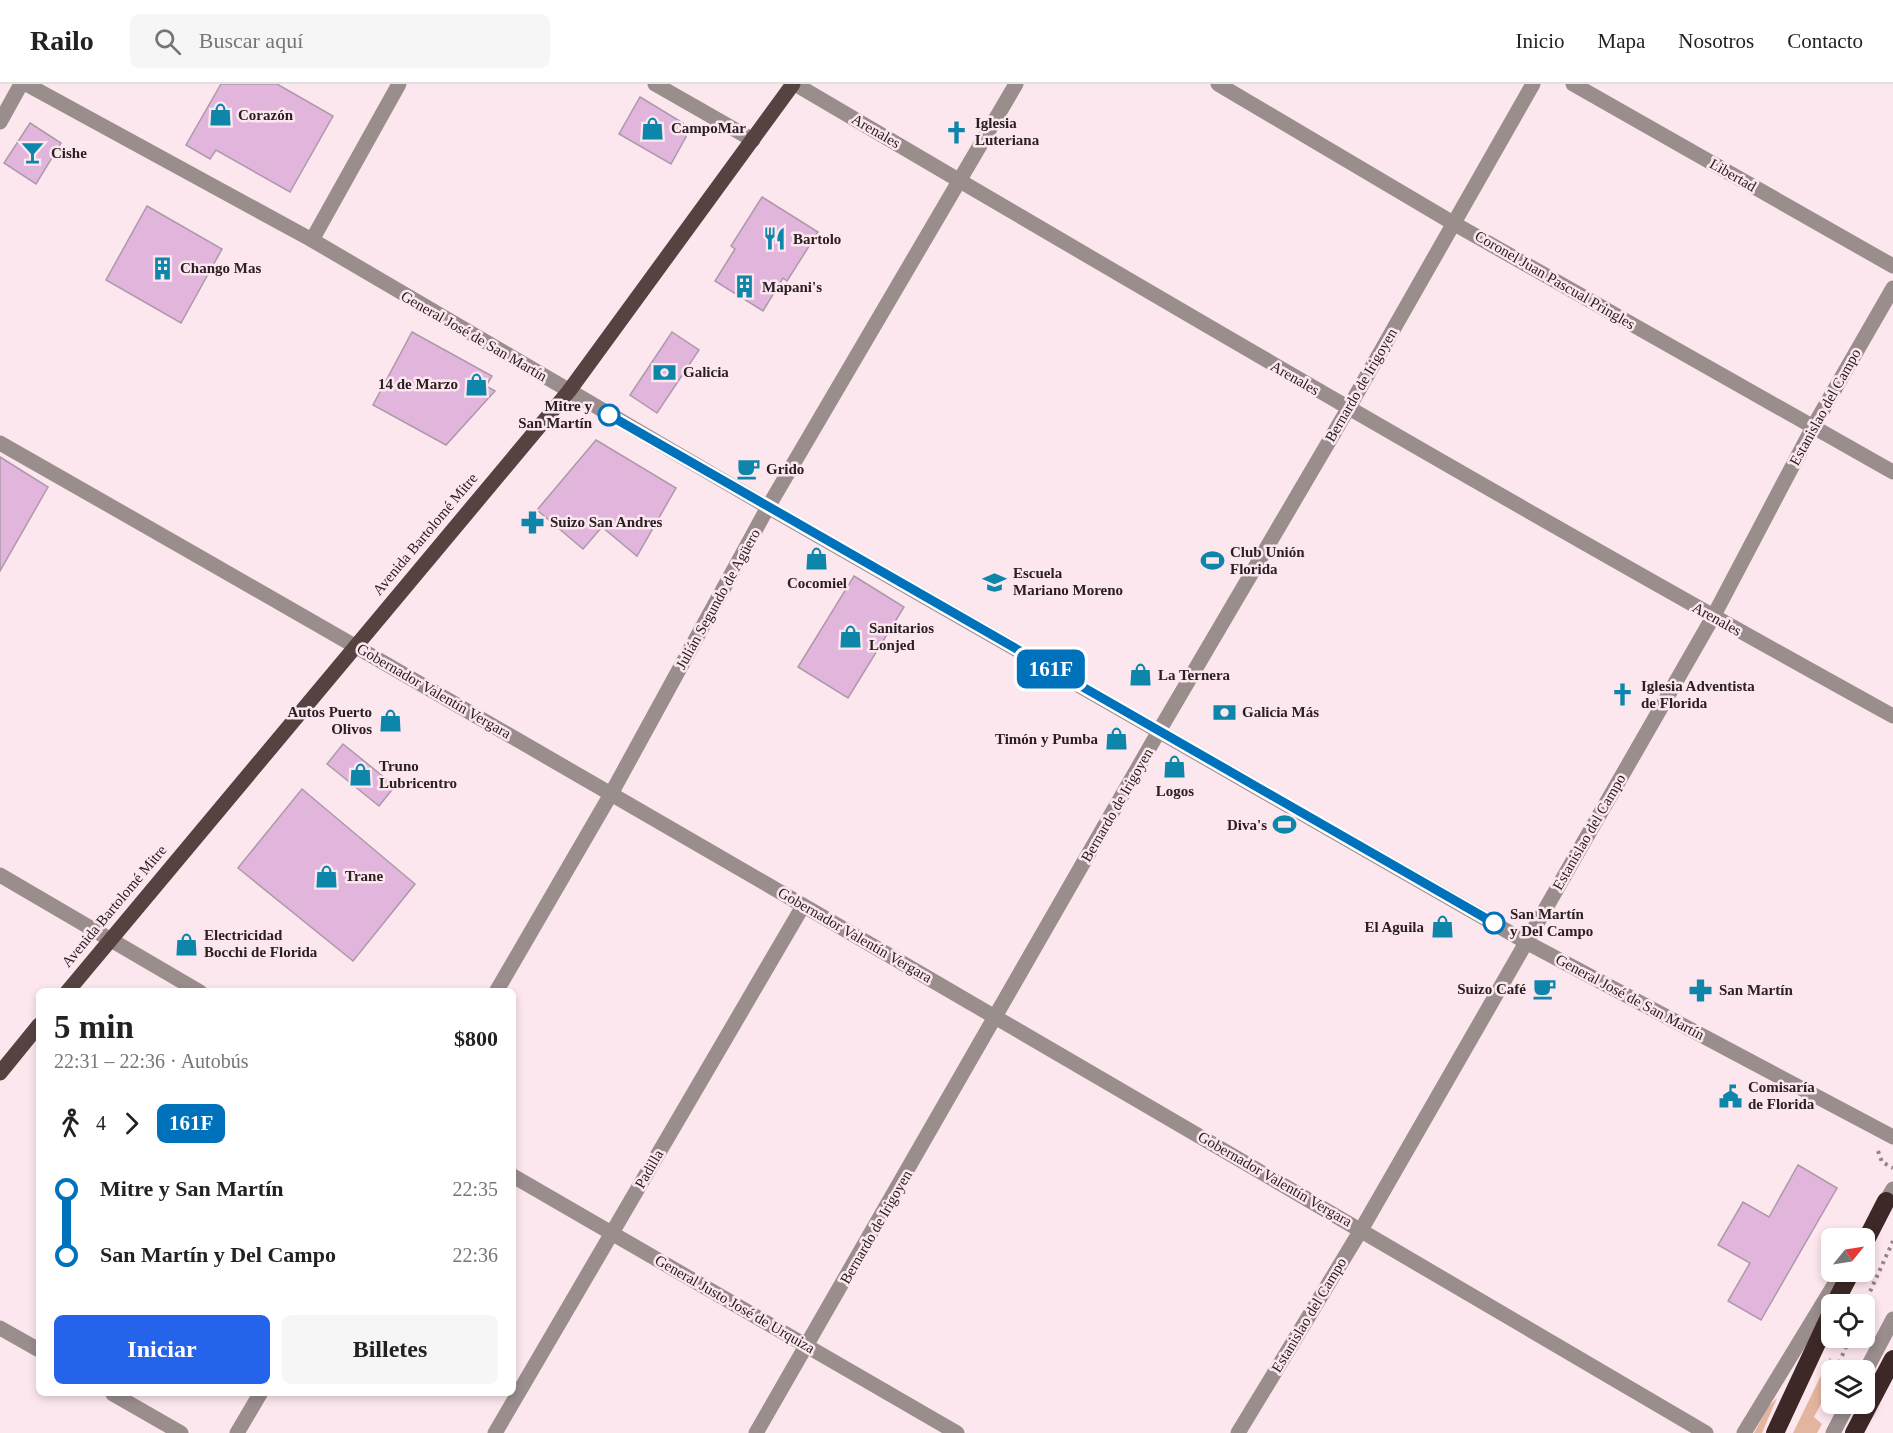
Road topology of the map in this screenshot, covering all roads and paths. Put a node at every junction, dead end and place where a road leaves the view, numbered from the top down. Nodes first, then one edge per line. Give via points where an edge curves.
1 (21, 84) edge
2 (26, 84) edge
3 (399, 84) edge
4 (655, 84) edge
5 (794, 84) edge
6 (1016, 84) edge
7 (1218, 84) edge
8 (1533, 84) edge
9 (1573, 84) edge
10 (0, 122) edge
11 (753, 140) junction
12 (959, 180) junction
13 (1454, 223) junction
14 (312, 240) junction
15 (1893, 266) edge
16 (1893, 288) edge
17 (569, 391) junction
18 (1348, 408) junction
19 (1813, 427) junction
20 (0, 442) edge
21 (1893, 472) edge
22 (768, 507) junction
23 (1713, 617) junction
24 (355, 645) junction
25 (1893, 716) edge
26 (1159, 731) junction
27 (611, 794) junction
28 (0, 875) edge
29 (803, 906) junction
30 (110, 939) junction
31 (1526, 942) junction
32 (70, 988) edge
33 (193, 988) edge
34 (498, 988) edge
35 (997, 1017) junction
36 (36, 1029) edge
37 (0, 1073) edge
38 (1893, 1137) edge
39 (516, 1178) edge
40 (1889, 1195) edge
41 (1869, 1228) edge
42 (1872, 1228) edge
43 (1360, 1230) junction
44 (612, 1234) junction
45 (1893, 1241) edge
46 (1836, 1282) edge
47 (1869, 1294) edge
48 (1893, 1319) edge
49 (0, 1328) edge
50 (1821, 1335) edge
51 (808, 1345) junction
52 (36, 1348) edge
53 (1893, 1359) edge
54 (1871, 1360) edge
55 (116, 1396) edge
56 (259, 1396) edge
57 (1843, 1414) edge
58 (181, 1433) edge
59 (237, 1433) edge
60 (495, 1433) edge
61 (756, 1433) edge
62 (957, 1433) edge
63 (1238, 1433) edge
64 (1706, 1433) edge
65 (1744, 1433) edge
66 (1775, 1433) edge
67 (1833, 1433) edge
68 (1854, 1433) edge

1 - 10 street
2 - 14 street, General José de San Martín
3 - 14 street
4 - 11 street
5 - 11 main road, Avenida Bartolomé Mitre
5 - 12 street, Arenales
6 - 12 street, Julián Segundo de Agüero
7 - 13 street, Coronel Juan Pascual Pringles
8 - 13 street, Bernardo de Irigoyen
9 - 15 street, Libertad
11 - 17 main road, Avenida Bartolomé Mitre
12 - 18 street, Arenales
12 - 22 street, Julián Segundo de Agüero
13 - 18 street, Bernardo de Irigoyen
13 - 19 street, Coronel Juan Pascual Pringles
14 - 17 street, General José de San Martín
16 - 19 street, Estanislao del Campo
17 - 22 street, General José de San Martín
17 - 24 main road, Avenida Bartolomé Mitre
18 - 23 street, Arenales
18 - 26 street, Bernardo de Irigoyen
19 - 21 street, Coronel Juan Pascual Pringles
19 - 23 street, Estanislao del Campo
20 - 24 street, Gobernador Valentín Vergara
22 - 26 street, General José de San Martín
22 - 27 street, Julián Segundo de Agüero
23 - 25 street, Arenales
23 - 31 street, Estanislao del Campo
24 - 27 street, Gobernador Valentín Vergara
24 - 30 main road, Avenida Bartolomé Mitre
26 - 31 street, General José de San Martín
26 - 35 street, Bernardo de Irigoyen
27 - 29 street, Gobernador Valentín Vergara
27 - 34 street, Julián Segundo de Agüero
28 - 30 street
29 - 35 street, Gobernador Valentín Vergara
29 - 44 street, Padilla
30 - 32 main road, Avenida Bartolomé Mitre
30 - 33 street
31 - 38 street, General José de San Martín
31 - 43 street, Estanislao del Campo
35 - 43 street, Gobernador Valentín Vergara
35 - 51 street, Bernardo de Irigoyen
36 - 37 main road
39 - 44 street, General Justo José de Urquiza
40 - 41 street
40 - 42 highway
43 - 63 street, Estanislao del Campo
43 - 64 street, Gobernador Valentín Vergara
44 - 51 street, General Justo José de Urquiza
44 - 60 street, Padilla
45 - 47 path
46 - 65 street
48 - 54 street
49 - 52 street
50 - 66 highway
51 - 61 street, Bernardo de Irigoyen
51 - 62 street, General Justo José de Urquiza
53 - 68 highway
55 - 58 street
56 - 59 street
57 - 67 street

